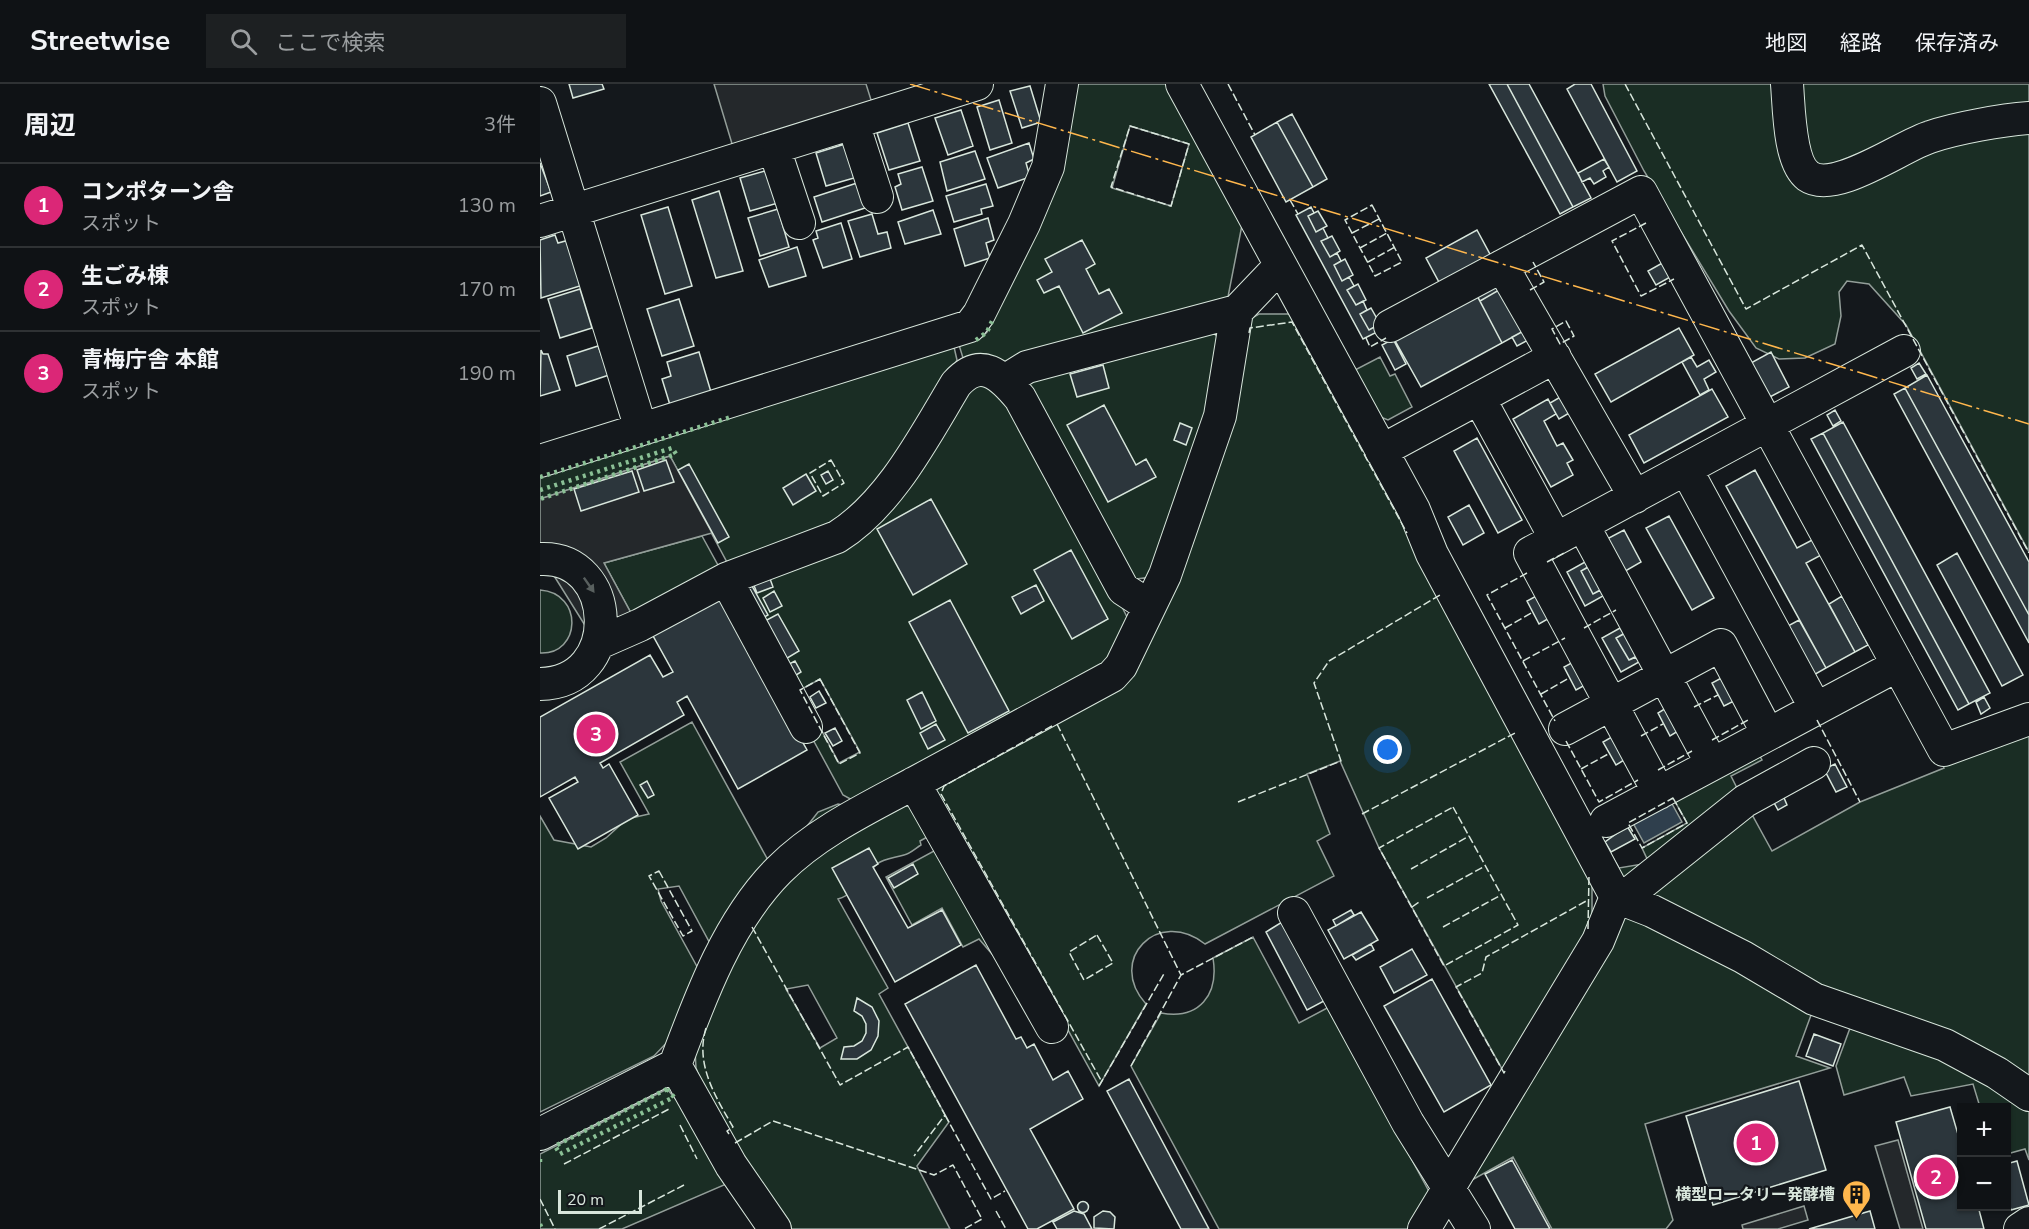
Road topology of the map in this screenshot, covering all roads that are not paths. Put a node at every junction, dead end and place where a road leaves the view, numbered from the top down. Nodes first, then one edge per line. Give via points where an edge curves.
1 (977, 84) edge
2 (1062, 84) edge
3 (1182, 84) edge
4 (1787, 84) edge
5 (540, 103) edge
6 (2029, 118) edge
7 (853, 123) junction
8 (774, 148) junction
9 (877, 197) dead end
10 (573, 210) junction
11 (540, 221) edge
12 (799, 223) dead end
13 (1280, 266) junction
14 (1502, 266) junction
15 (1237, 311) junction
16 (1390, 326) dead end
17 (1904, 351) dead end
18 (1555, 357) junction
19 (1006, 380) junction
20 (1479, 398) junction
21 (1767, 425) junction
22 (641, 429) junction
23 (1381, 451) junction
24 (540, 461) edge
25 (1686, 469) junction
26 (1635, 497) junction
27 (1569, 532) junction
28 (540, 559) edge
29 (726, 579) junction
30 (1149, 606) junction
31 (599, 643) junction
32 (1898, 665) junction
33 (1664, 675) junction
34 (540, 684) edge
35 (1611, 704) junction
36 (1816, 709) junction
37 (2029, 719) edge
38 (806, 727) dead end
39 (1565, 729) dead end
40 (1768, 734) junction
41 (1814, 763) dead end
42 (1712, 764) junction
43 (915, 783) junction
44 (1659, 793) junction
45 (1606, 821) dead end
46 (1616, 897) junction
47 (1294, 913) dead end
48 (1053, 1027) dead end
49 (675, 1065) junction
50 (2029, 1095) edge
51 (540, 1134) edge
52 (1449, 1192) junction
53 (2029, 1223) edge
54 (775, 1229) edge
55 (1424, 1229) edge
56 (1474, 1229) edge
57 (2020, 1229) edge

1 - 7 street
2 - 22 street via 1048,167 1024,224 970,326
3 - 13 street
4 - 6 street via 1794,149 1800,167 1809,177 1820,180 1853,174 1930,136
5 - 10 street
7 - 8 street
7 - 9 street
8 - 10 street
8 - 12 street
10 - 11 street
10 - 22 street
13 - 15 street
13 - 23 street
14 - 16 street
14 - 18 street
14 - 21 street via 1641,192
15 - 19 street via 1027,367
15 - 30 street via 1220,416 1165,575
17 - 21 street
18 - 20 street
18 - 26 street
19 - 29 street via 989,370 964,374 891,486 849,530
19 - 30 street via 1020,398 1123,589
20 - 23 street
20 - 27 street
21 - 25 street
21 - 32 street
22 - 24 street
23 - 46 street
25 - 26 street
25 - 36 street
26 - 27 street
27 - 33 street
27 - 35 street via 1530,553
28 -> 31 street via 564,564 580,573 593,588 601,615
29 - 31 street
29 - 38 street
30 - 43 street via 1121,666 1112,676
31 - 34 street via 577,672 560,681
32 - 36 street
32 - 37 street via 1944,750
33 - 35 street
33 - 40 street via 1720,645
33 - 42 street
35 - 39 street
35 - 44 street
36 - 40 street
40 - 42 street
41 - 46 street via 1745,801 1631,892
42 - 44 street
43 - 48 street
43 - 49 street via 829,831 778,871 742,918 717,965
44 - 45 street
46 - 50 street via 1743,957 1814,999 1945,1045
46 - 52 street via 1598,941
47 - 52 street
49 - 51 street
49 - 54 street via 731,1165
52 - 55 street
52 - 56 street
53 - 57 street

